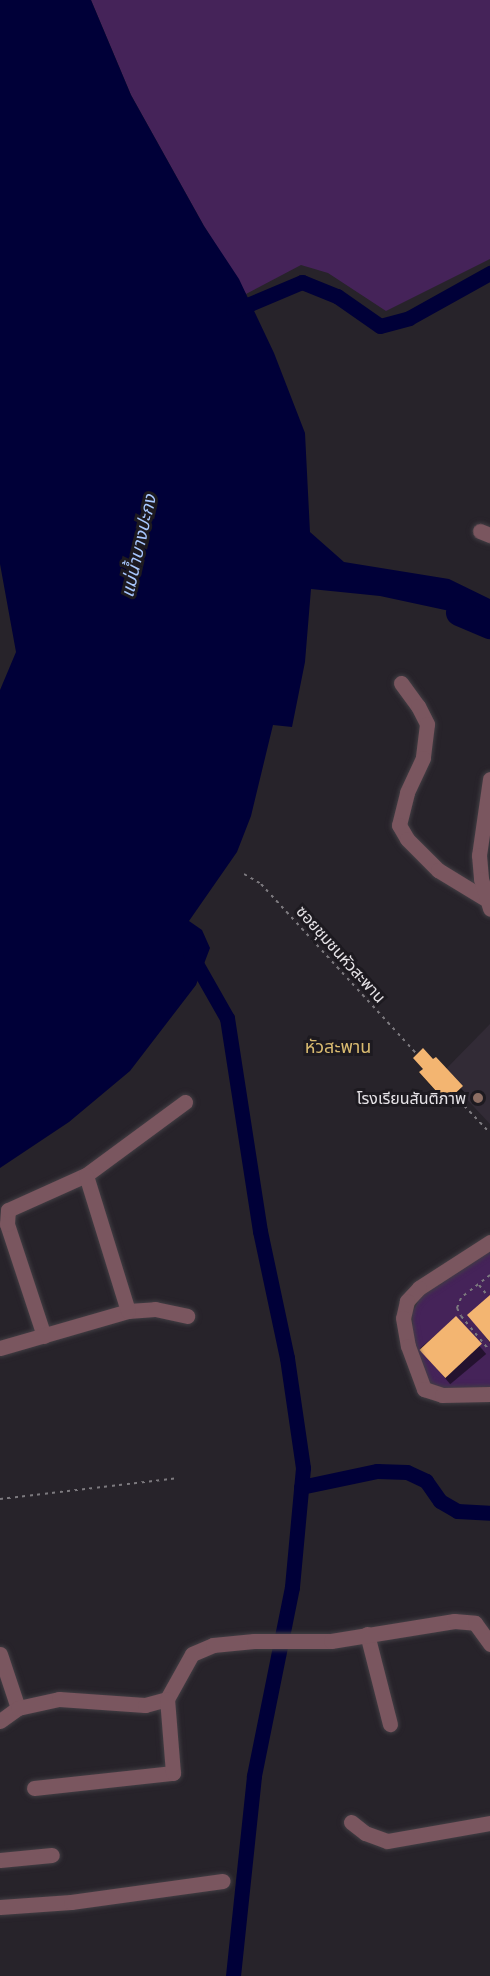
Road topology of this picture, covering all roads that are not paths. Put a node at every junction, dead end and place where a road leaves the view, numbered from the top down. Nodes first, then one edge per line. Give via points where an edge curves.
1 (401, 683) dead end
2 (490, 779) edge
3 (487, 903) edge
4 (185, 1102) dead end
5 (86, 1175) junction
6 (490, 1242) edge
7 (128, 1311) junction
8 (187, 1316) dead end
9 (44, 1336) junction
10 (0, 1348) edge
11 (490, 1394) edge
12 (367, 1634) junction
13 (490, 1644) edge
14 (0, 1654) edge
15 (167, 1699) junction
16 (18, 1708) junction
17 (0, 1721) edge
18 (390, 1724) dead end
19 (34, 1788) dead end
20 (351, 1822) dead end
21 (490, 1823) edge
22 (52, 1855) dead end
23 (0, 1860) edge
24 (223, 1881) dead end
25 (0, 1907) edge

1 - 3 street via 427,724 423,758 407,793 399,825 420,854 438,870
2 - 3 street via 479,855
4 - 5 street
5 - 7 street
5 - 9 street via 8,1210 6,1216
6 - 11 street via 419,1288 406,1301 403,1318 414,1367 424,1389 442,1395
7 - 8 street via 155,1309
7 - 9 street
9 - 10 street
12 - 13 street via 454,1621 475,1623
12 - 15 street via 331,1641 254,1641 213,1646 192,1654
12 - 18 street
14 - 16 street
15 - 16 street via 145,1705 59,1699
15 - 19 street via 173,1773
16 - 17 street
20 - 21 street via 365,1833 387,1841
22 - 23 street
24 - 25 street via 72,1902

